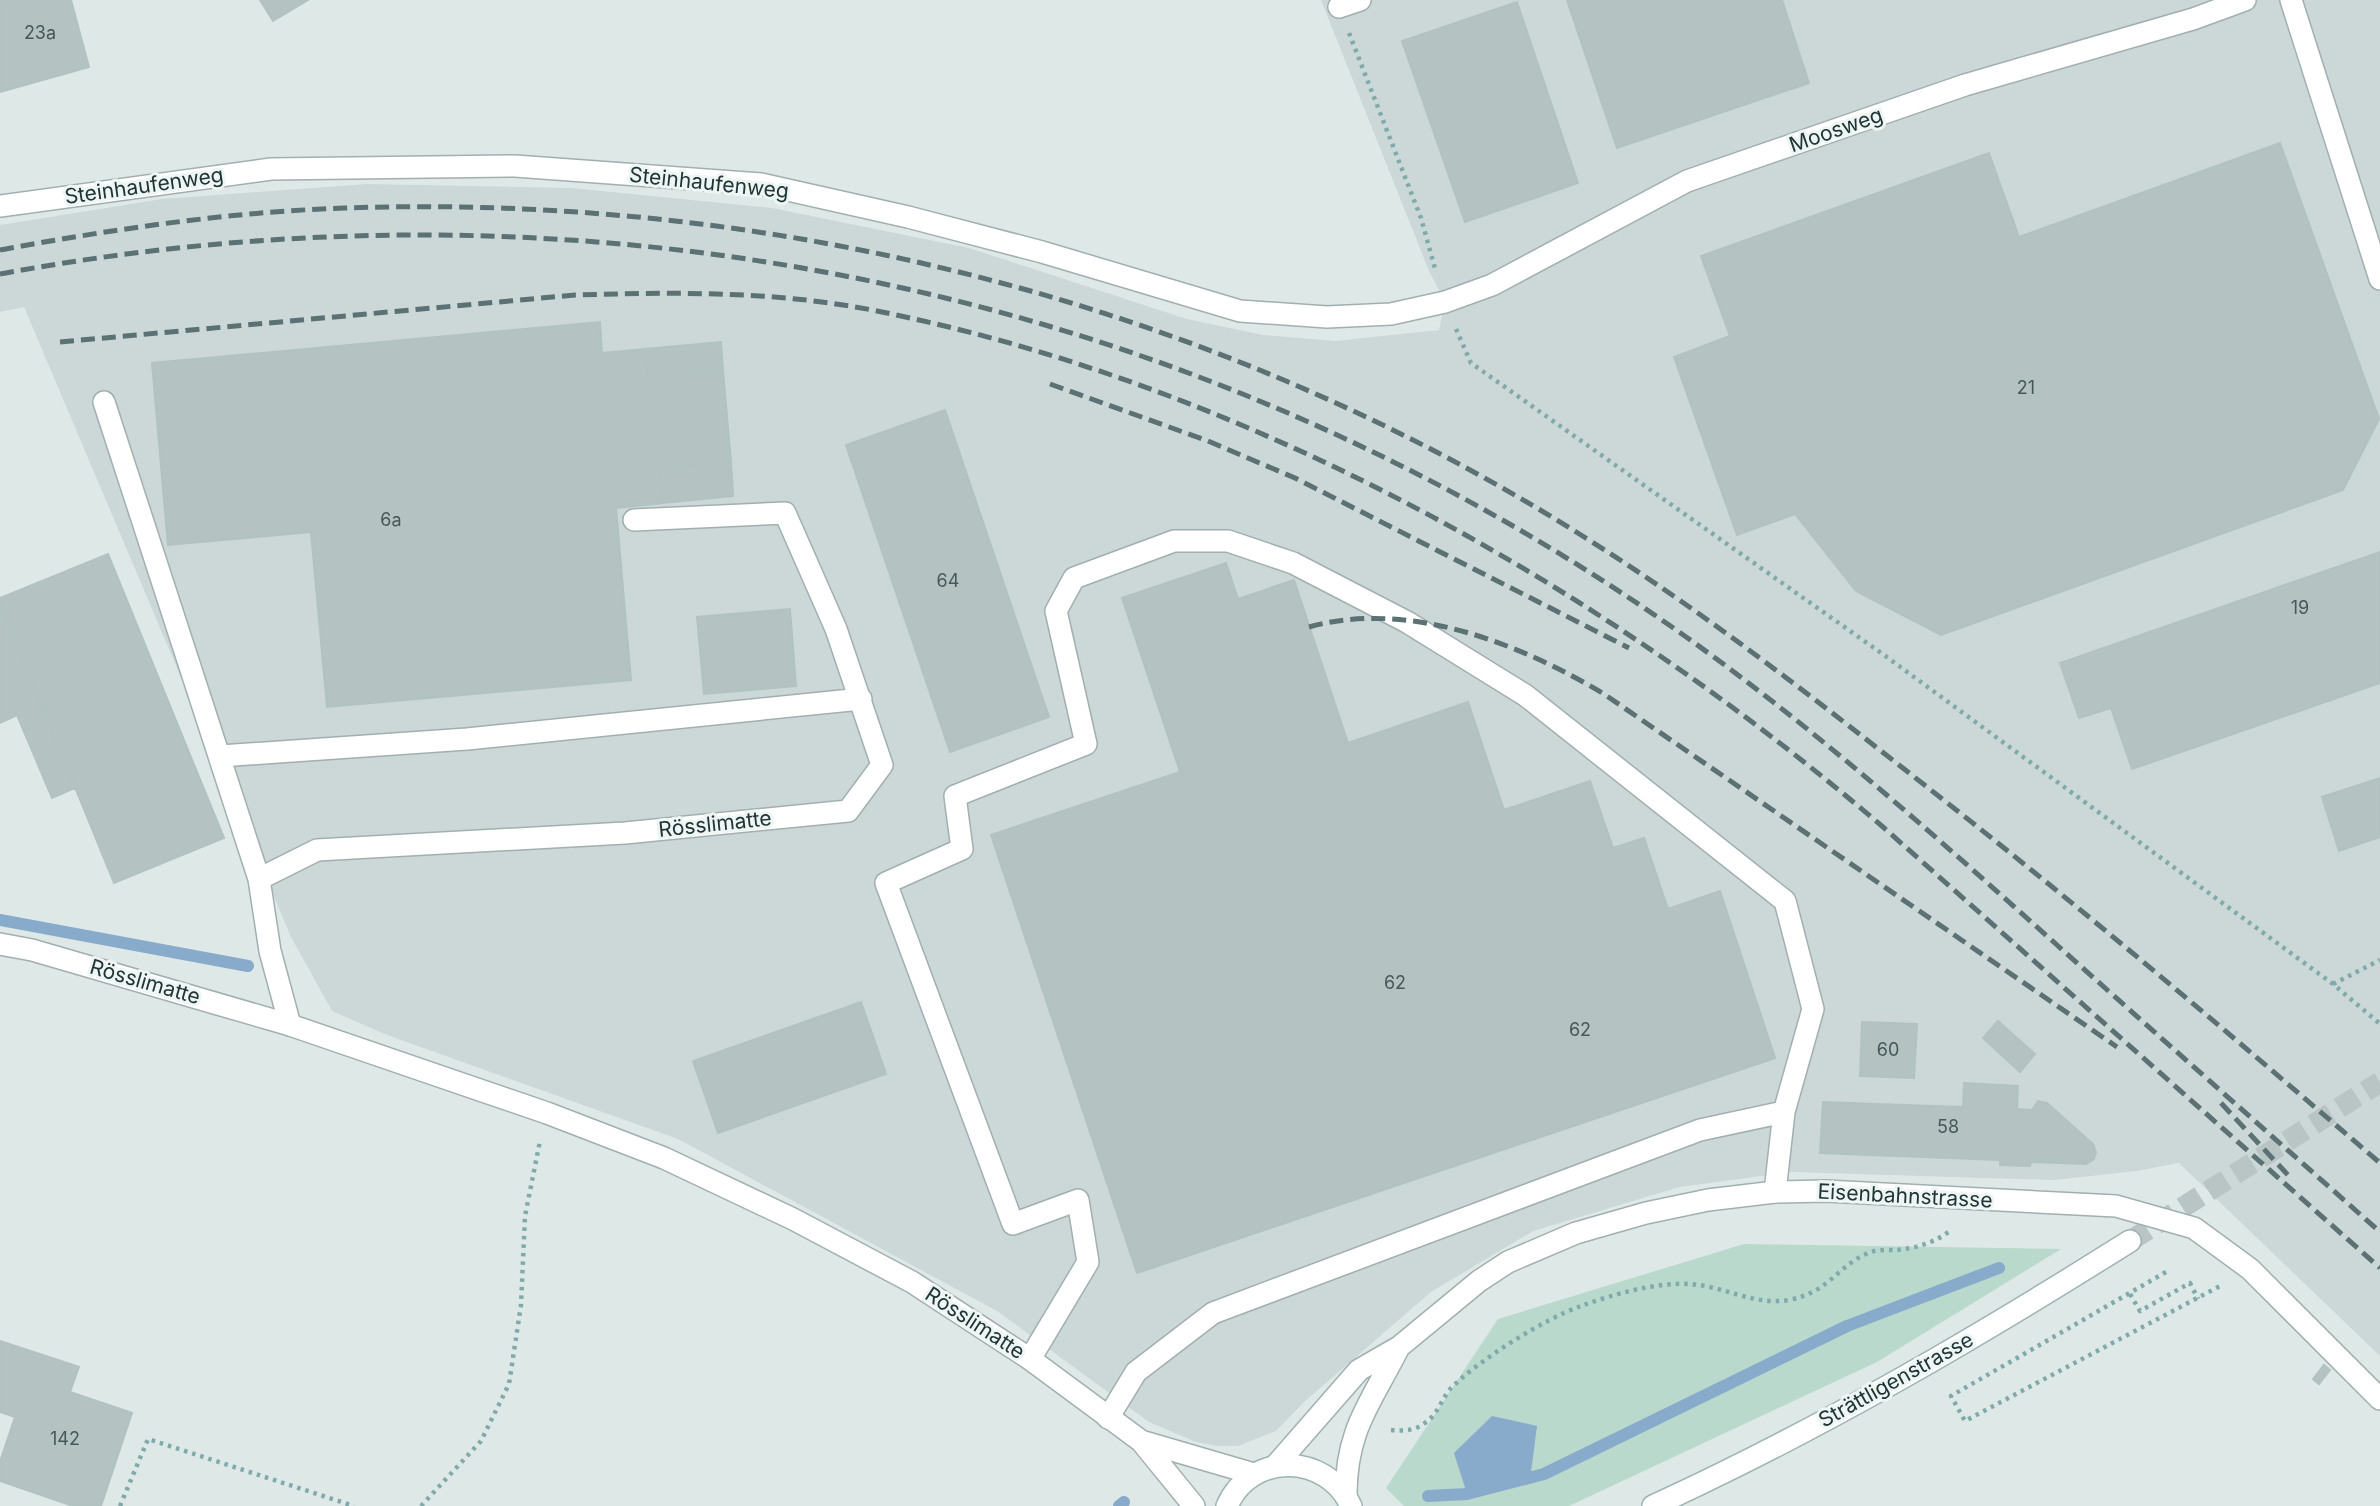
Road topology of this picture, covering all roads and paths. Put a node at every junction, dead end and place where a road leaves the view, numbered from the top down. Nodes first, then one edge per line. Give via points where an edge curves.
1 (1360, 0) edge
2 (2245, 0) edge
3 (2291, 0) edge
4 (1339, 7) joint
5 (0, 206) edge
6 (2380, 279) edge
7 (1445, 303) junction
8 (104, 402) dead end
9 (634, 520) dead end
10 (861, 699) junction
11 (220, 755) junction
12 (259, 879) junction
13 (0, 943) edge
14 (2380, 960) edge
15 (2333, 984) junction
16 (2380, 1024) edge
17 (290, 1025) junction
18 (1784, 1112) junction
19 (547, 1113) junction
20 (1775, 1192) junction
21 (1989, 1200) junction
22 (2130, 1241) tunnel mouth
23 (2250, 1269) junction
24 (2166, 1272) dead end
25 (2130, 1294) junction
26 (2198, 1299) junction
27 (1399, 1347) junction
28 (1030, 1359) junction
29 (2380, 1399) edge
30 (1108, 1418) junction
31 (1382, 1430) dead end
32 (1141, 1441) junction
33 (1276, 1465) junction
34 (1254, 1474) junction
35 (1349, 1501) edge
36 (120, 1506) edge
37 (354, 1506) edge
38 (421, 1506) edge
39 (1194, 1506) edge
40 (1227, 1506) edge
41 (1653, 1506) edge

1 - 4 street
2 - 7 street, Moosweg via 1965,85 1687,181 1492,285
3 - 6 street
4 - 7 path via 1421,218
5 - 7 street, Steinhaufenweg via 271,169 529,167 761,184 1042,252 1240,312 1327,317 1391,314
7 - 15 path via 1471,363 1884,655
8 - 11 street
9 - 10 street, Rösslimatte via 785,513
10 - 11 street via 467,739
10 - 12 street, Rösslimatte via 882,765 848,811 625,833 317,850
11 - 12 street
12 - 17 street via 270,951
13 - 17 street, Rösslimatte
14 - 15 path
15 - 16 path
17 - 19 street, Rösslimatte
18 - 20 street
18 - 28 street via 1813,1009 1785,901 1525,695 1407,622 1293,563 1228,541 1174,541 1074,578 1056,611 1086,744 954,796 961,849 886,883 1013,1224 1078,1200 1088,1262
18 - 30 street via 1700,1130 1213,1312 1136,1372
19 - 28 street, Rösslimatte via 664,1158 793,1219 912,1282
19 - 38 path via 524,1216 521,1304 509,1384 481,1441
20 - 21 street, Eisenbahnstrasse
20 - 27 street, Eisenbahnstrasse via 1708,1200 1576,1233 1508,1262
21 - 23 street, Eisenbahnstrasse via 2116,1206 2194,1228
21 - 31 path via 1939,1239 1865,1254 1809,1295 1765,1301 1691,1284 1669,1285 1580,1306 1536,1328 1469,1373 1449,1390 1428,1422 1405,1431
22 - 41 street, Strättligenstrasse via 1875,1394
23 - 26 path
23 - 29 street, Eisenbahnstrasse
24 - 25 path
25 - 26 path via 2140,1311 2190,1283
25 - 26 path via 1951,1396 1965,1421
27 - 33 street, Eisenbahnstrasse via 1359,1370
27 - 35 street, Eisenbahnstrasse via 1356,1425 1346,1468
28 - 30 street, Rösslimatte
30 - 32 street, Rösslimatte
32 - 34 street, Rösslimatte
32 - 39 street, Rösslimatte
33 - 34 street
33 - 35 street via 1308,1466 1323,1473
34 - 40 street
36 - 37 path via 148,1439

